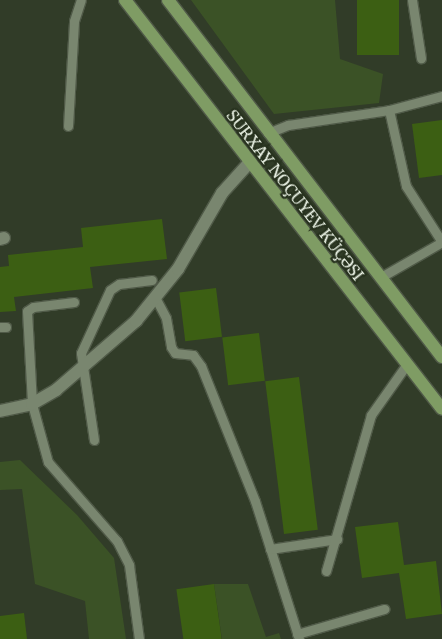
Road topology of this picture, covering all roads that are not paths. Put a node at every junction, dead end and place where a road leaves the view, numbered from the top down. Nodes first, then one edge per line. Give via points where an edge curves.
1 (81, 0) edge
2 (125, 0) edge
3 (168, 0) edge
4 (412, 0) edge
5 (421, 58) dead end
6 (442, 96) edge
7 (389, 110) junction
8 (68, 126) dead end
9 (268, 133) junction
10 (248, 164) junction
11 (442, 242) edge
12 (381, 277) junction
13 (152, 280) dead end
14 (156, 299) junction
15 (74, 302) dead end
16 (441, 354) edge
17 (406, 364) junction
18 (81, 372) junction
19 (32, 404) junction
20 (442, 409) edge
21 (0, 411) edge
22 (94, 440) dead end
23 (337, 539) junction
24 (270, 549) junction
25 (326, 571) dead end
26 (384, 609) dead end
27 (298, 637) edge
28 (139, 639) edge

1 - 8 lane via 74,21
2 - 10 street, SURXAY NOÇUYEV KÜÇƏSI
3 - 9 street, SURXAY NOÇUYEV KÜÇƏSI
4 - 5 lane
6 - 7 lane
7 - 9 lane via 314,119
7 - 11 lane via 406,186
9 - 12 street, SURXAY NOÇUYEV KÜÇƏSI
10 - 14 street via 222,193
10 - 17 street, SURXAY NOÇUYEV KÜÇƏSI
11 - 12 lane
12 - 16 street, SURXAY NOÇUYEV KÜÇƏSI
13 - 18 lane via 119,284 110,290 81,353
14 - 18 street
14 - 24 lane via 166,318 171,348 175,353 193,355 201,366
15 - 19 lane via 33,307 27,312
17 - 20 street, SURXAY NOÇUYEV KÜÇƏSI
17 - 23 lane via 371,415
18 - 19 street
18 - 22 lane
19 - 21 street
19 - 28 lane via 48,462 117,541 129,565
23 - 24 lane
23 - 25 lane
24 - 27 lane
26 - 27 lane

